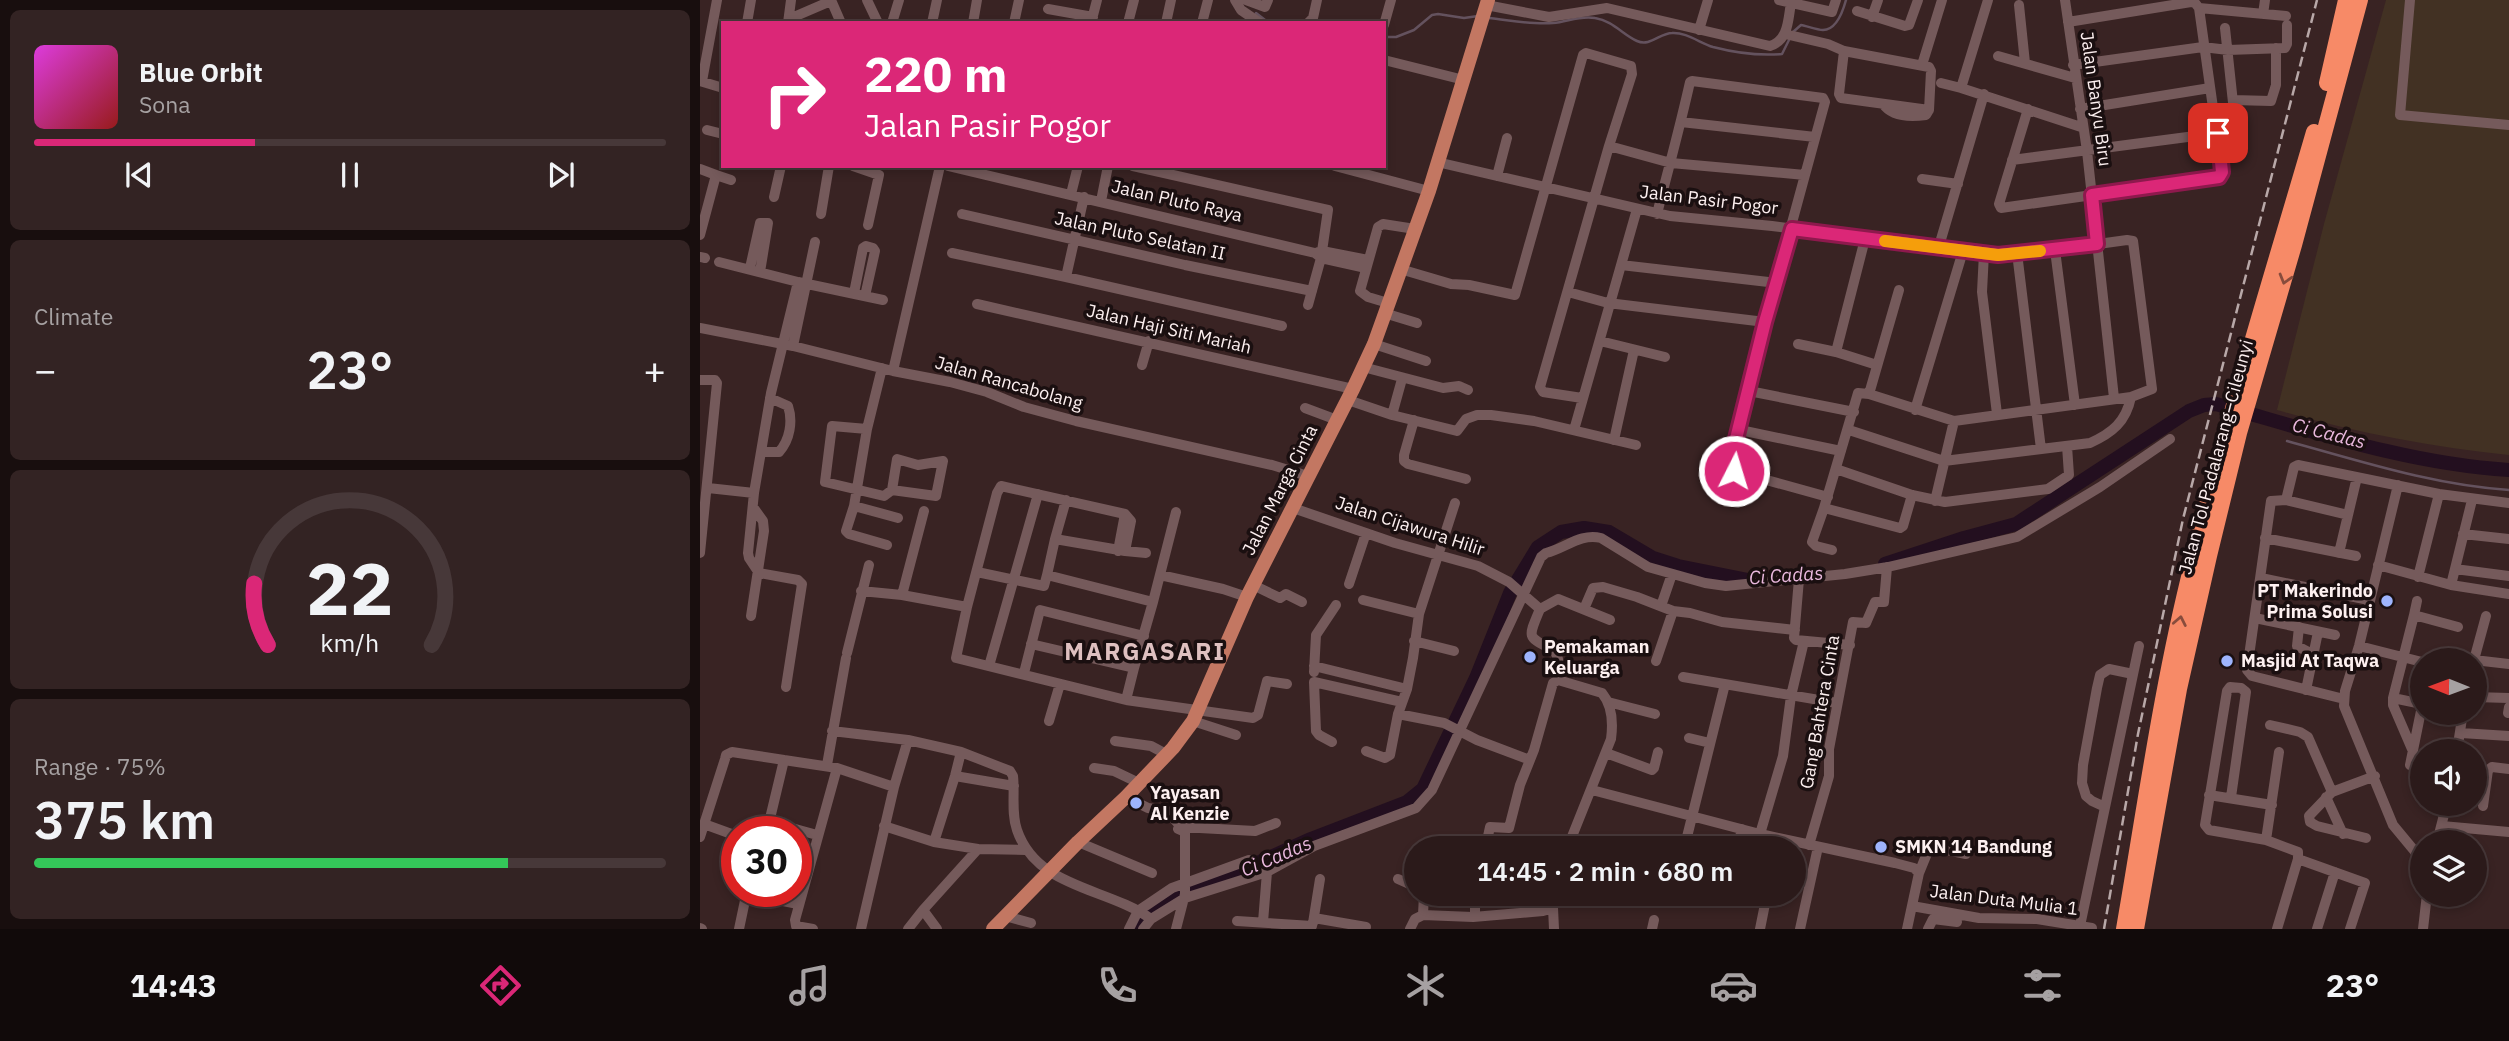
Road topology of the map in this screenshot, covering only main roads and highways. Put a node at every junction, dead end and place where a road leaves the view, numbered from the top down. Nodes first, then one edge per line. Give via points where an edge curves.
1 (2346, 0) edge
2 (2360, 0) edge
3 (1484, 9) edge
4 (2243, 398) junction
5 (2233, 431) junction
6 (993, 929) edge
7 (2124, 929) edge
8 (2136, 929) edge

1 - 4 highway, Jalan Tol Padalarang–Cileunyi
2 -> 4 highway, Jalan Tol Padalarang–Cileunyi via 2294,245
3 - 6 main road, Jalan Marga Cinta via 1429,191 1374,344 1250,591 1195,717 1126,797
4 - 5 highway, Jalan Tol Padalarang–Cileunyi
7 -> 5 highway, Jalan Tol Padalarang–Cileunyi via 2188,582
5 - 8 highway, Jalan Tol Padalarang–Cileunyi via 2179,689

